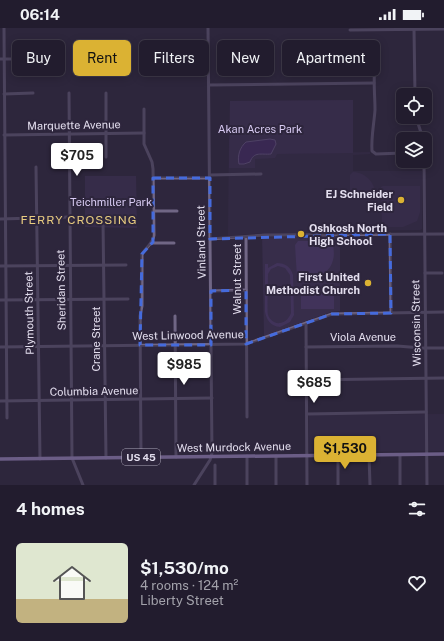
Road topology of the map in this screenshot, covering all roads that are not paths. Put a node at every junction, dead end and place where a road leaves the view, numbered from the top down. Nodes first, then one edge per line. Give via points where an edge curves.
1 (4, 28) edge
2 (208, 28) edge
3 (414, 29) junction
4 (444, 29) edge
5 (350, 30) dead end
6 (0, 59) edge
7 (4, 59) junction
8 (12, 59) edge
9 (374, 76) edge
10 (374, 83) junction
11 (209, 85) junction
12 (415, 88) edge
13 (33, 93) dead end
14 (69, 93) dead end
15 (106, 93) dead end
16 (4, 94) junction
17 (144, 109) dead end
18 (144, 133) junction
19 (69, 134) junction
20 (106, 134) junction
21 (4, 135) junction
22 (396, 153) edge
23 (106, 157) dead end
24 (36, 168) dead end
25 (424, 168) edge
26 (261, 174) dead end
27 (210, 176) junction
28 (153, 178) junction
29 (153, 211) junction
30 (177, 211) dead end
31 (37, 218) junction
32 (70, 218) junction
33 (0, 219) edge
34 (5, 219) junction
35 (103, 221) dead end
36 (390, 234) junction
37 (424, 234) junction
38 (444, 234) edge
39 (246, 237) junction
40 (210, 239) junction
41 (152, 243) junction
42 (174, 243) dead end
43 (70, 265) junction
44 (104, 265) junction
45 (126, 265) dead end
46 (0, 266) edge
47 (6, 266) junction
48 (38, 266) junction
49 (425, 273) junction
50 (442, 273) dead end
51 (246, 290) junction
52 (211, 291) junction
53 (105, 299) junction
54 (128, 299) dead end
55 (0, 300) edge
56 (6, 300) junction
57 (38, 300) junction
58 (70, 300) junction
59 (425, 312) junction
60 (444, 312) edge
61 (391, 313) junction
62 (175, 316) dead end
63 (306, 323) junction
64 (246, 344) junction
65 (176, 345) junction
66 (211, 345) junction
67 (105, 346) junction
68 (140, 346) junction
69 (0, 347) edge
70 (6, 347) junction
71 (39, 347) junction
72 (71, 347) junction
73 (306, 347) junction
74 (444, 348) edge
75 (425, 349) junction
76 (426, 378) junction
77 (444, 378) edge
78 (306, 380) junction
79 (212, 398) junction
80 (106, 399) junction
81 (141, 399) junction
82 (176, 399) junction
83 (0, 400) edge
84 (7, 400) junction
85 (40, 400) junction
86 (72, 400) junction
87 (426, 412) junction
88 (307, 414) junction
89 (247, 416) dead end
90 (7, 418) dead end
91 (426, 454) junction
92 (444, 454) edge
93 (338, 455) junction
94 (370, 455) junction
95 (400, 455) junction
96 (211, 456) junction
97 (247, 456) junction
98 (276, 456) junction
99 (307, 456) junction
100 (176, 457) junction
101 (72, 458) junction
102 (106, 458) junction
103 (141, 458) junction
104 (0, 459) edge
105 (40, 459) junction
106 (215, 464) dead end
107 (83, 485) edge
108 (194, 485) edge
109 (215, 485) edge
110 (247, 485) edge
111 (276, 485) edge
112 (307, 485) edge
113 (338, 485) edge
114 (370, 485) edge
115 (400, 485) edge
116 (427, 485) edge

1 - 7 street
2 - 11 street, Vinland Street
3 - 4 street
3 - 5 street
3 - 12 street
6 - 7 street
7 - 8 street
7 - 16 street
9 - 10 street
10 - 11 street
10 - 22 street via 372,150 376,154
11 - 27 street, Vinland Street
13 - 16 street
14 - 19 street, Sheridan Street
15 - 20 street
16 - 21 street
17 - 18 street
18 - 20 street, Marquette Avenue
18 - 28 street
19 - 20 street, Marquette Avenue
19 - 21 street, Marquette Avenue
19 - 32 street, Sheridan Street
20 - 23 street
21 - 34 street
24 - 31 street, Plymouth Street
25 - 37 street, Wisconsin Street
26 - 27 street
27 - 28 street
27 - 40 street, Vinland Street
28 - 29 street
29 - 30 street
29 - 41 street
31 - 32 street
31 - 34 street
31 - 48 street, Plymouth Street
32 - 43 street, Sheridan Street
33 - 34 street
34 - 47 street
35 - 44 street, Crane Street
36 - 37 street
36 - 39 street
36 - 61 street
37 - 38 street
37 - 49 street, Wisconsin Street
39 - 40 street
39 - 51 street, Walnut Street
40 - 52 street, Vinland Street
41 - 42 street
41 - 68 street via 142,254
43 - 44 street
43 - 48 street
43 - 58 street, Sheridan Street
44 - 45 street
44 - 53 street, Crane Street
46 - 47 street
47 - 48 street
47 - 56 street
48 - 57 street, Plymouth Street
49 - 50 street
49 - 59 street, Wisconsin Street
51 - 52 street
51 - 64 street, Walnut Street
52 - 66 street, Vinland Street
53 - 54 street
53 - 58 street
53 - 67 street, Crane Street
55 - 56 street
56 - 57 street
56 - 70 street
57 - 58 street
57 - 71 street, Plymouth Street
58 - 72 street, Sheridan Street
59 - 60 street, West Linwood Avenue
59 - 61 street, West Linwood Avenue
59 - 75 street, Wisconsin Street
61 - 63 street, West Linwood Avenue via 332,314
62 - 65 street
63 - 64 street, West Linwood Avenue
63 - 73 street
64 - 66 street, West Linwood Avenue
64 - 89 street, Walnut Street
65 - 66 street, West Linwood Avenue
65 - 68 street, West Linwood Avenue
65 - 82 street
66 - 79 street, Vinland Street
67 - 68 street, West Linwood Avenue
67 - 72 street, West Linwood Avenue
67 - 80 street, Crane Street
68 - 81 street
69 - 70 street, West Linwood Avenue
70 - 71 street, West Linwood Avenue
70 - 84 street
71 - 72 street, West Linwood Avenue
71 - 85 street, Plymouth Street
72 - 86 street, Sheridan Street
73 - 75 street, Viola Avenue via 397,346
73 - 78 street
74 - 75 street, Viola Avenue
75 - 76 street, Wisconsin Street
76 - 77 street
76 - 78 street
76 - 87 street, Wisconsin Street
78 - 88 street
79 - 82 street, Columbia Avenue
79 - 96 street, Vinland Street
80 - 81 street, Columbia Avenue
80 - 86 street, Columbia Avenue
80 - 102 street, Crane Street
81 - 82 street, Columbia Avenue
81 - 103 street
82 - 100 street
83 - 84 street, Columbia Avenue
84 - 85 street, Columbia Avenue
84 - 90 street
85 - 86 street, Columbia Avenue
85 - 105 street, Plymouth Street
86 - 101 street, Sheridan Street
87 - 88 street
87 - 91 street, Wisconsin Street
88 - 99 street
91 - 92 main road, West Murdock Avenue / US 45
91 - 95 main road, West Murdock Avenue / US 45
91 - 116 street, Wisconsin Street
93 - 94 main road, West Murdock Avenue / US 45
93 - 99 main road, West Murdock Avenue / US 45
93 - 113 street
94 - 95 main road, West Murdock Avenue / US 45
94 - 114 street
95 - 115 street
96 - 97 main road, West Murdock Avenue / US 45
96 - 100 main road, West Murdock Avenue / US 45
96 - 108 street
97 - 98 main road, West Murdock Avenue / US 45
97 - 110 street
98 - 99 main road, West Murdock Avenue / US 45
98 - 111 street
99 - 112 street
100 - 103 main road, West Murdock Avenue / US 45
101 - 102 main road, West Murdock Avenue / US 45
101 - 105 main road, West Murdock Avenue / US 45
101 - 107 street, Sheridan Street
102 - 103 main road, West Murdock Avenue / US 45
104 - 105 main road, West Murdock Avenue / US 45
106 - 109 street

